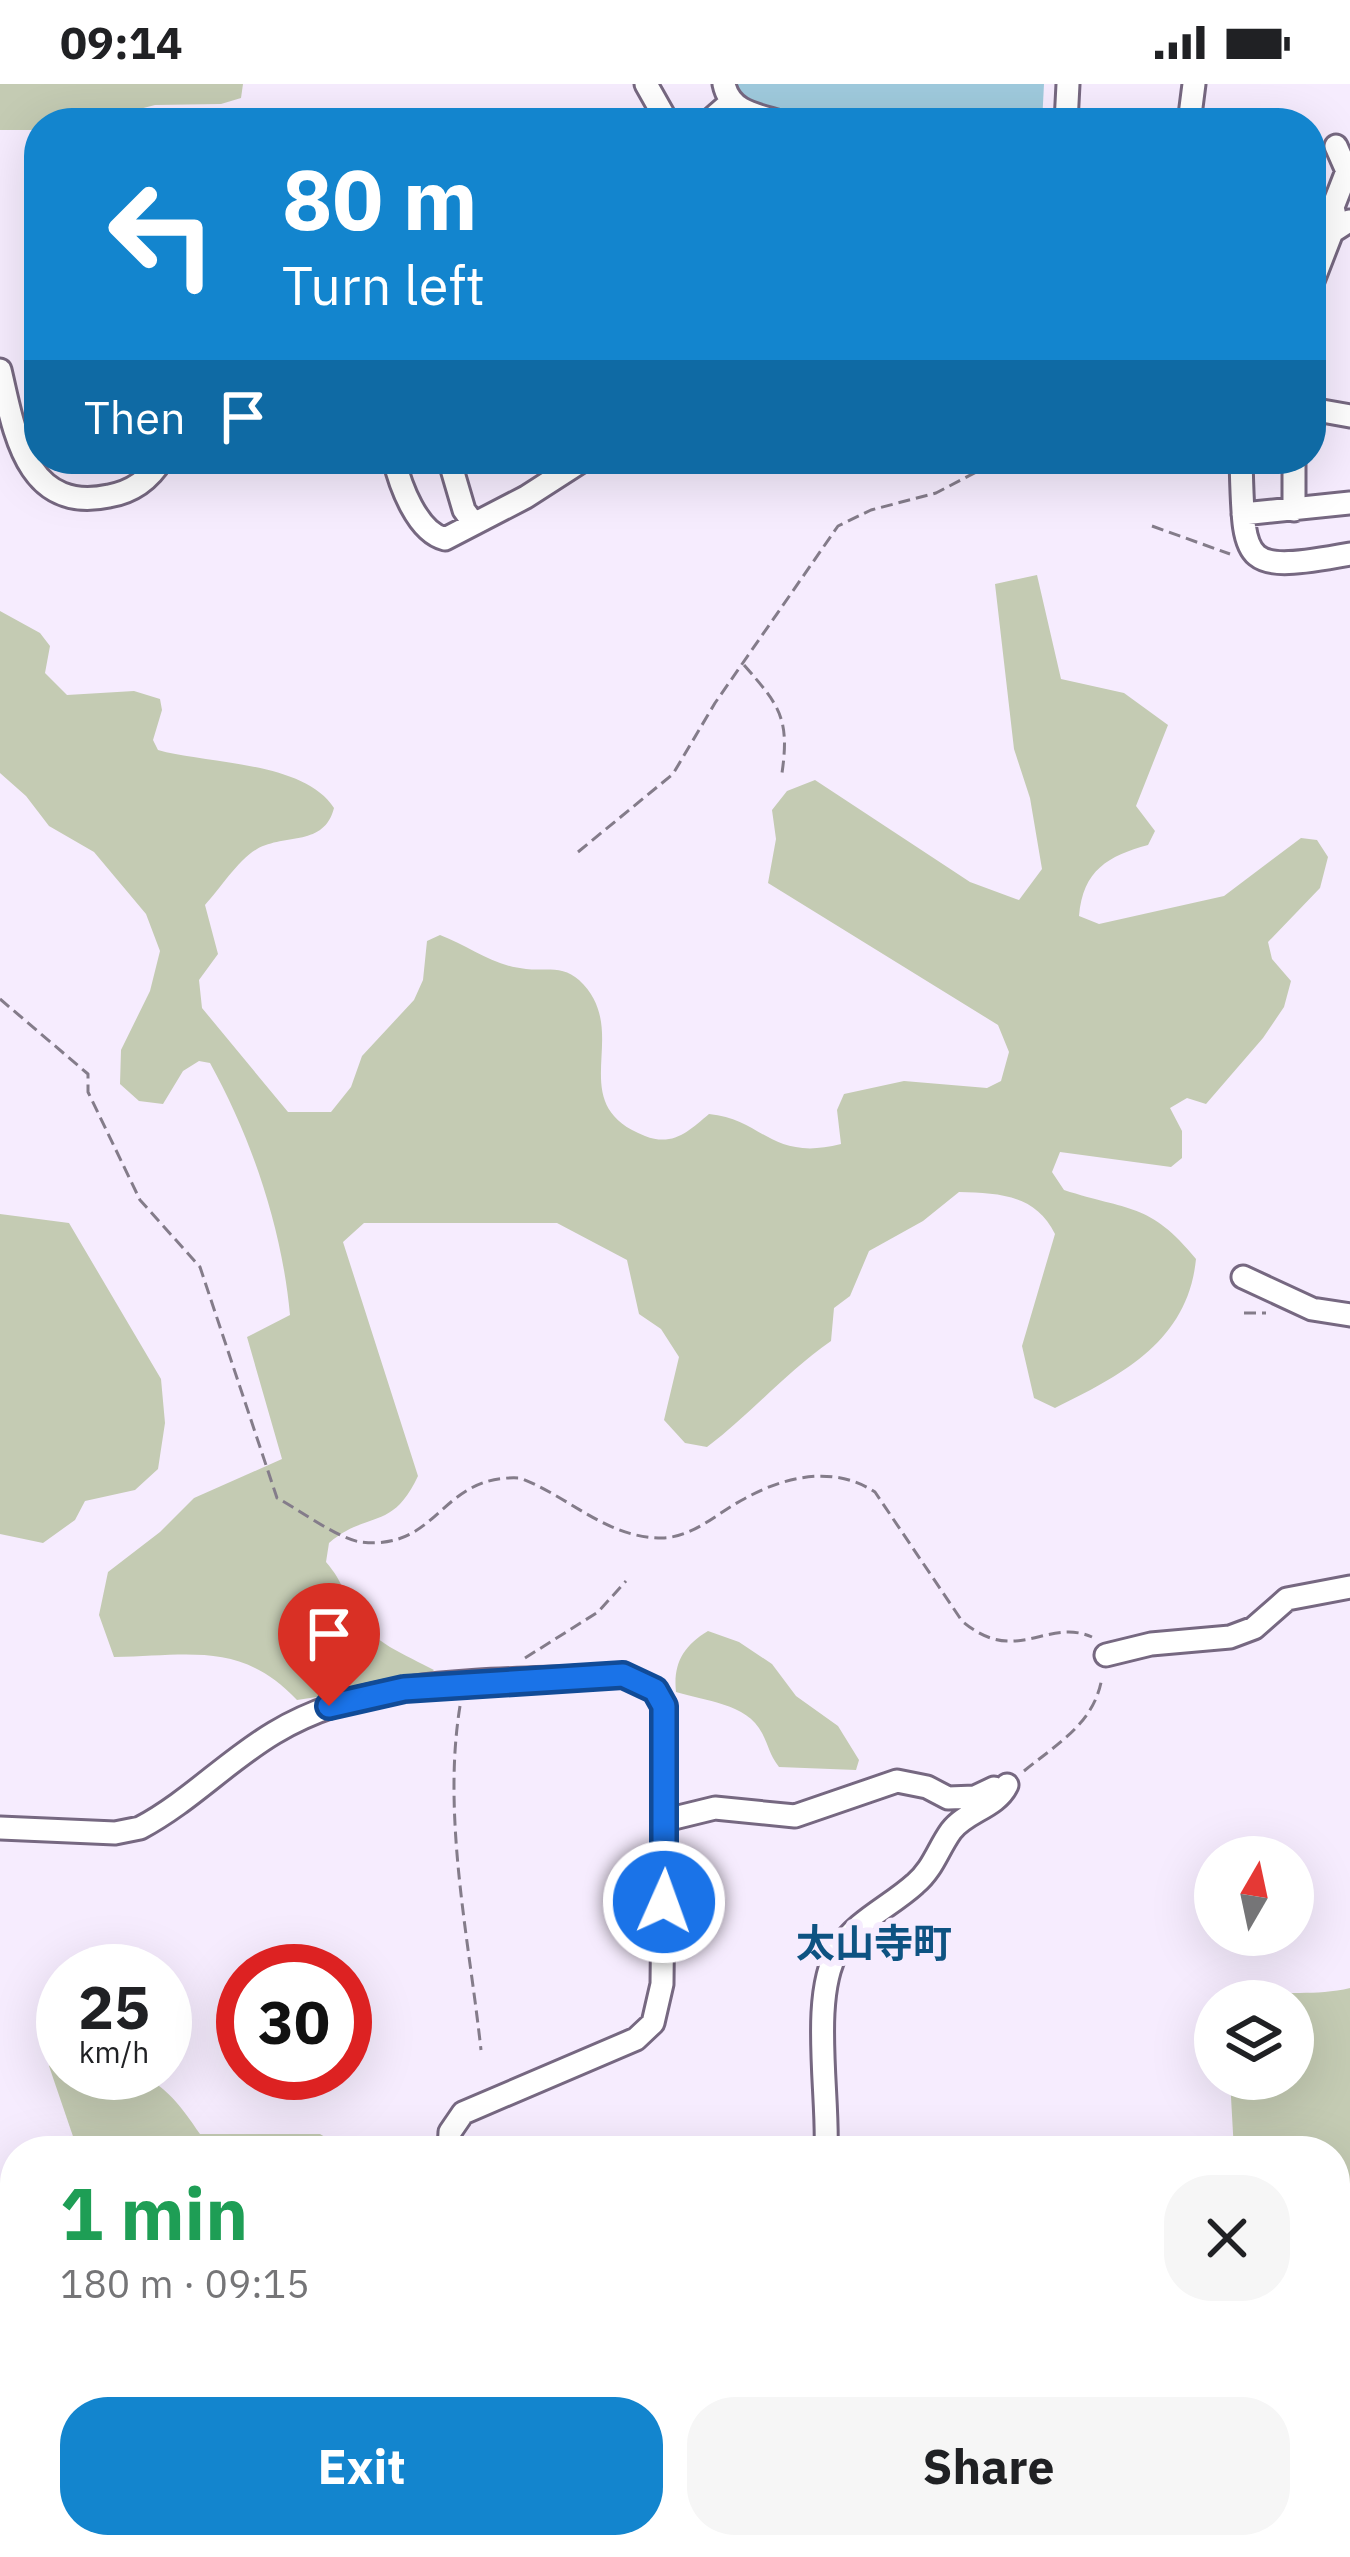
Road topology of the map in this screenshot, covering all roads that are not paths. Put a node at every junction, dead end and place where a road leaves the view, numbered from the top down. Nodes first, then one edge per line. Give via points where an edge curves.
1 (727, 93) edge
2 (756, 108) edge
3 (1336, 146) dead end
4 (1344, 223) edge
5 (1326, 257) edge
6 (0, 370) edge
7 (24, 457) edge
8 (37, 474) edge
9 (149, 474) edge
10 (398, 474) edge
11 (453, 474) edge
12 (559, 474) edge
13 (1241, 474) edge
14 (1294, 474) edge
15 (1350, 503) edge
16 (1294, 510) junction
17 (1243, 514) junction
18 (474, 524) junction
19 (1350, 554) edge
20 (1243, 1277) dead end
21 (1350, 1315) edge
22 (1350, 1587) edge
23 (1106, 1655) road end
24 (666, 1820) junction
25 (0, 1828) edge
26 (451, 2136) edge
27 (826, 2136) edge

1 - 2 street
3 - 4 street via 1347,171 1333,207
4 - 5 street
6 - 7 street
8 - 9 street via 88,499 124,492
10 - 18 street via 428,530 445,539
11 - 18 street
12 - 18 street
13 - 17 street
14 - 16 street
15 - 16 street
16 - 17 street
17 - 19 street via 1245,543 1273,565
20 - 21 street via 1312,1309
22 - 23 street via 1287,1599 1230,1637
24 - 25 street via 664,1706 655,1690 623,1675 365,1696 272,1734 140,1828
24 - 26 street via 662,1984 653,2023 636,2039 463,2113
24 - 27 street via 715,1808 795,1816 896,1781 961,1799 1006,1786 953,1828 932,1868 839,1948 827,1986

